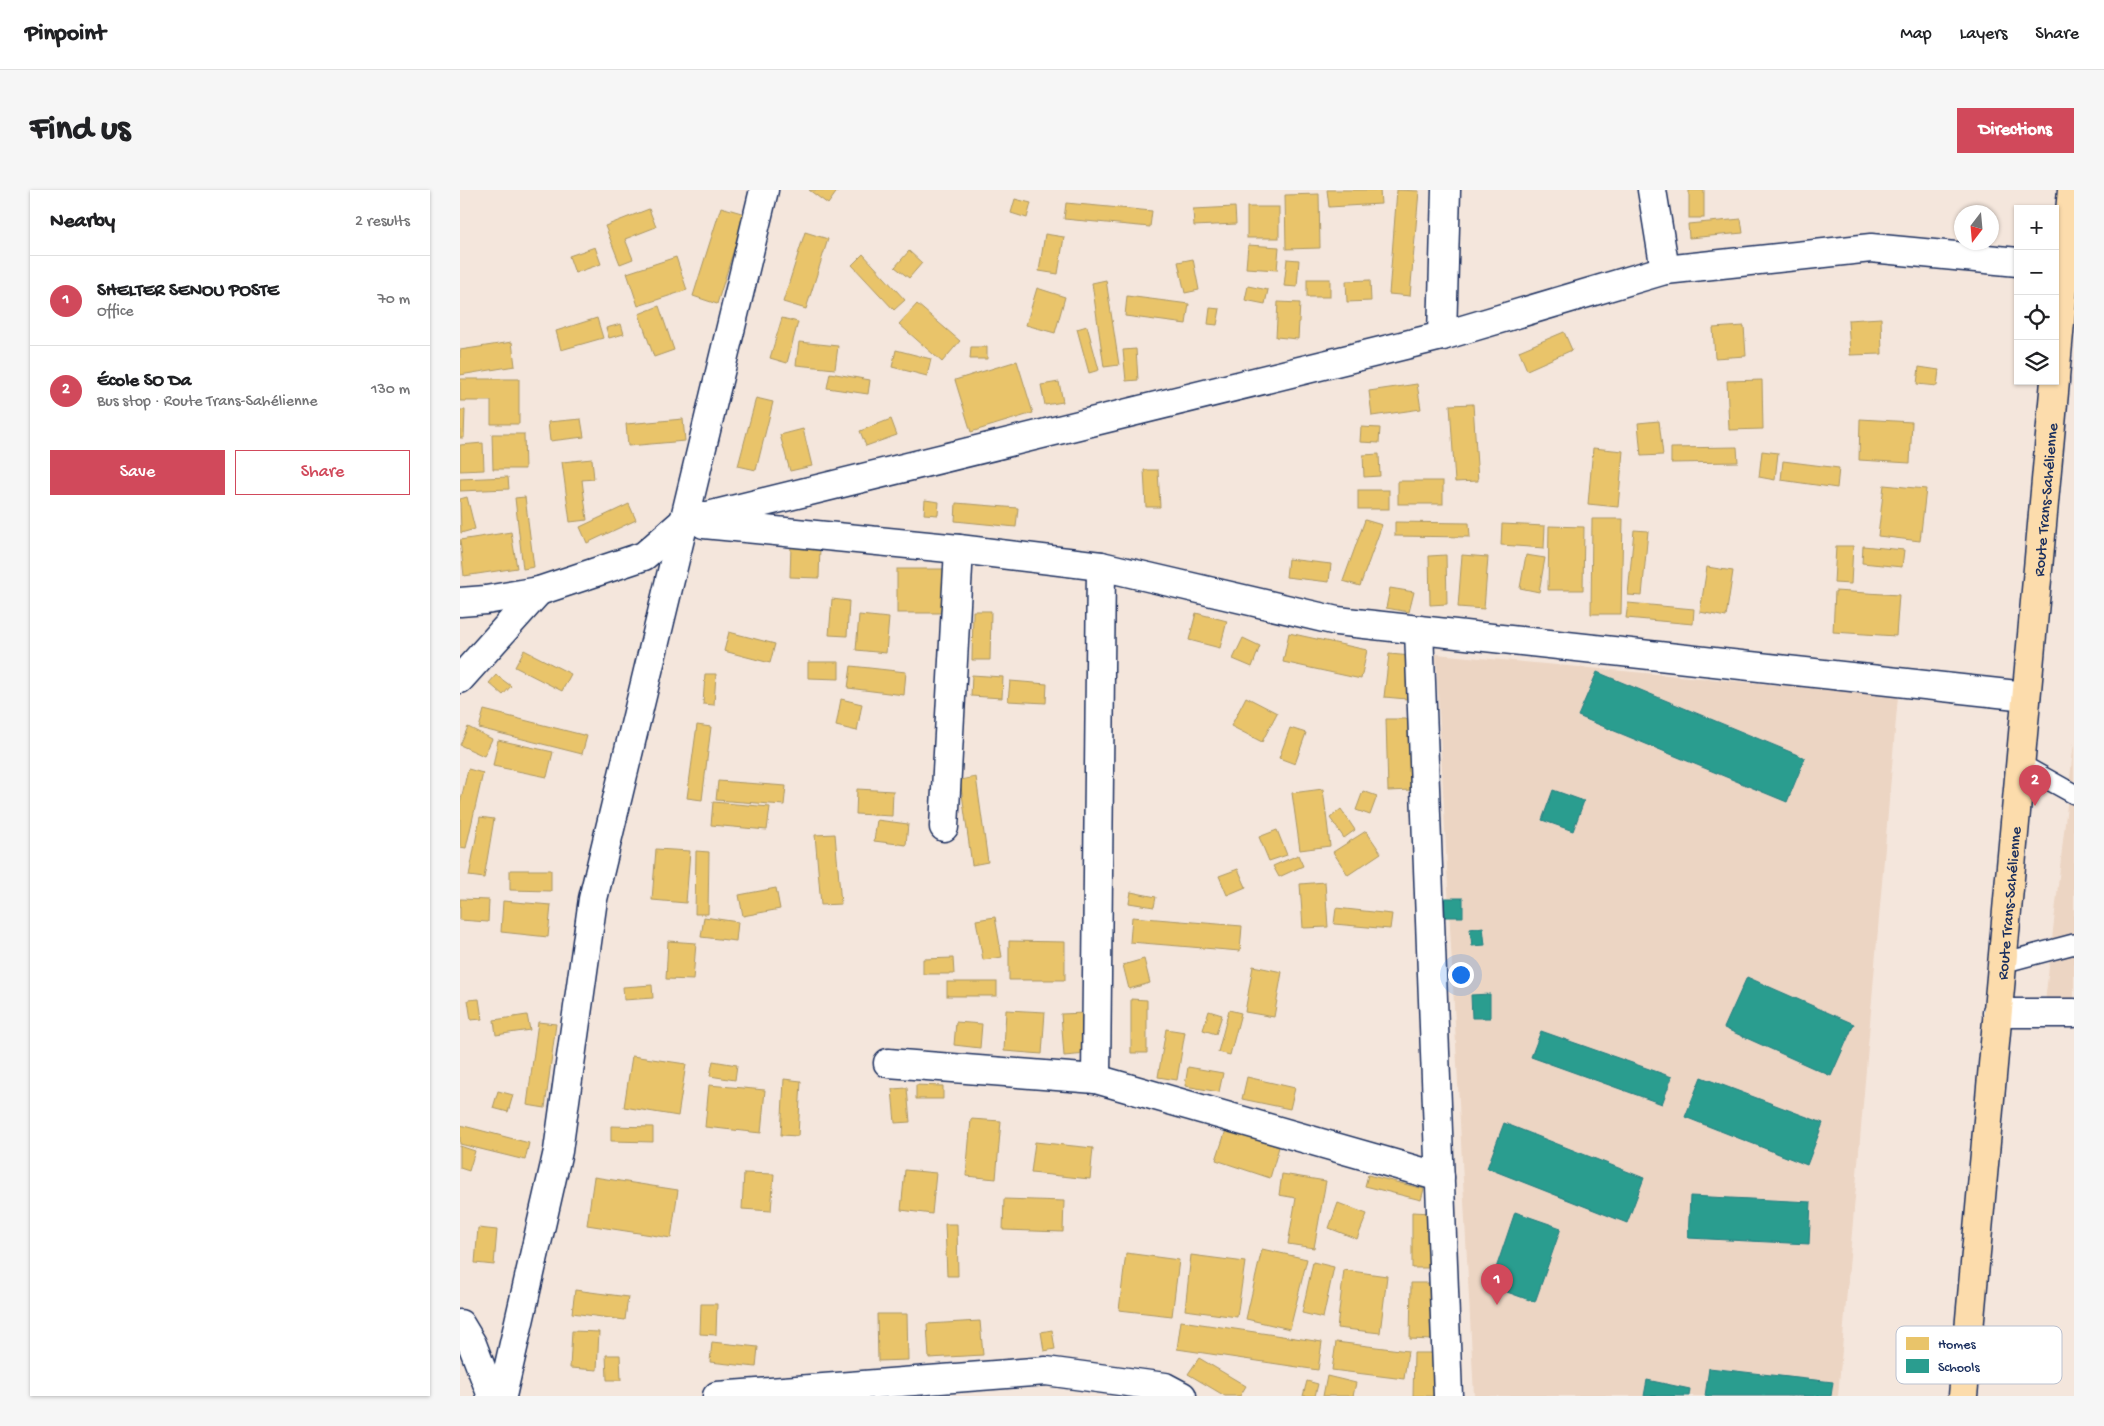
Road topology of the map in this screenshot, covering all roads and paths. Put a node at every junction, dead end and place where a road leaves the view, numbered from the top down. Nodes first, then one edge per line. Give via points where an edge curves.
1 (764, 190) edge
2 (1446, 190) edge
3 (1652, 190) edge
4 (2072, 190) edge
5 (2014, 262) edge
6 (2060, 262) edge
7 (1665, 270) junction
8 (1442, 336) junction
9 (2057, 340) edge
10 (2055, 385) edge
11 (683, 522) junction
12 (959, 549) junction
13 (1101, 566) junction
14 (539, 591) junction
15 (460, 602) edge
16 (1419, 630) junction
17 (460, 679) edge
18 (2026, 696) junction
19 (2020, 764) junction
20 (2074, 794) edge
21 (944, 827) dead end
22 (2074, 944) edge
23 (2002, 963) junction
24 (1998, 1013) junction
25 (2074, 1013) edge
26 (888, 1063) dead end
27 (1096, 1079) junction
28 (1440, 1177) junction
29 (460, 1324) edge
30 (1969, 1326) edge
31 (492, 1396) edge
32 (502, 1396) edge
33 (717, 1396) edge
34 (1182, 1396) edge
35 (1448, 1396) edge

1 - 11 street
2 - 8 street
3 - 7 street
4 - 6 highway
5 - 7 street via 1871,248
6 - 9 highway
7 - 8 street
8 - 11 street
10 - 18 highway, Route Trans-Sahélienne
11 - 12 street
11 - 14 street via 644,556
11 - 32 street via 593,899 558,1151
12 - 13 street
12 - 21 street
13 - 16 street via 1337,621
13 - 27 street
14 - 15 street
14 - 17 street
16 - 18 street
16 - 28 street
18 - 19 highway, Route Trans-Sahélienne
19 - 20 lane
19 - 23 highway, Route Trans-Sahélienne
22 - 23 lane
23 - 24 highway, Route Trans-Sahélienne
24 - 25 street
24 - 30 highway, Route Trans-Sahélienne
26 - 27 street
27 - 28 street
28 - 35 street
29 - 31 street via 472,1344
33 - 34 street via 1046,1371 1165,1387

